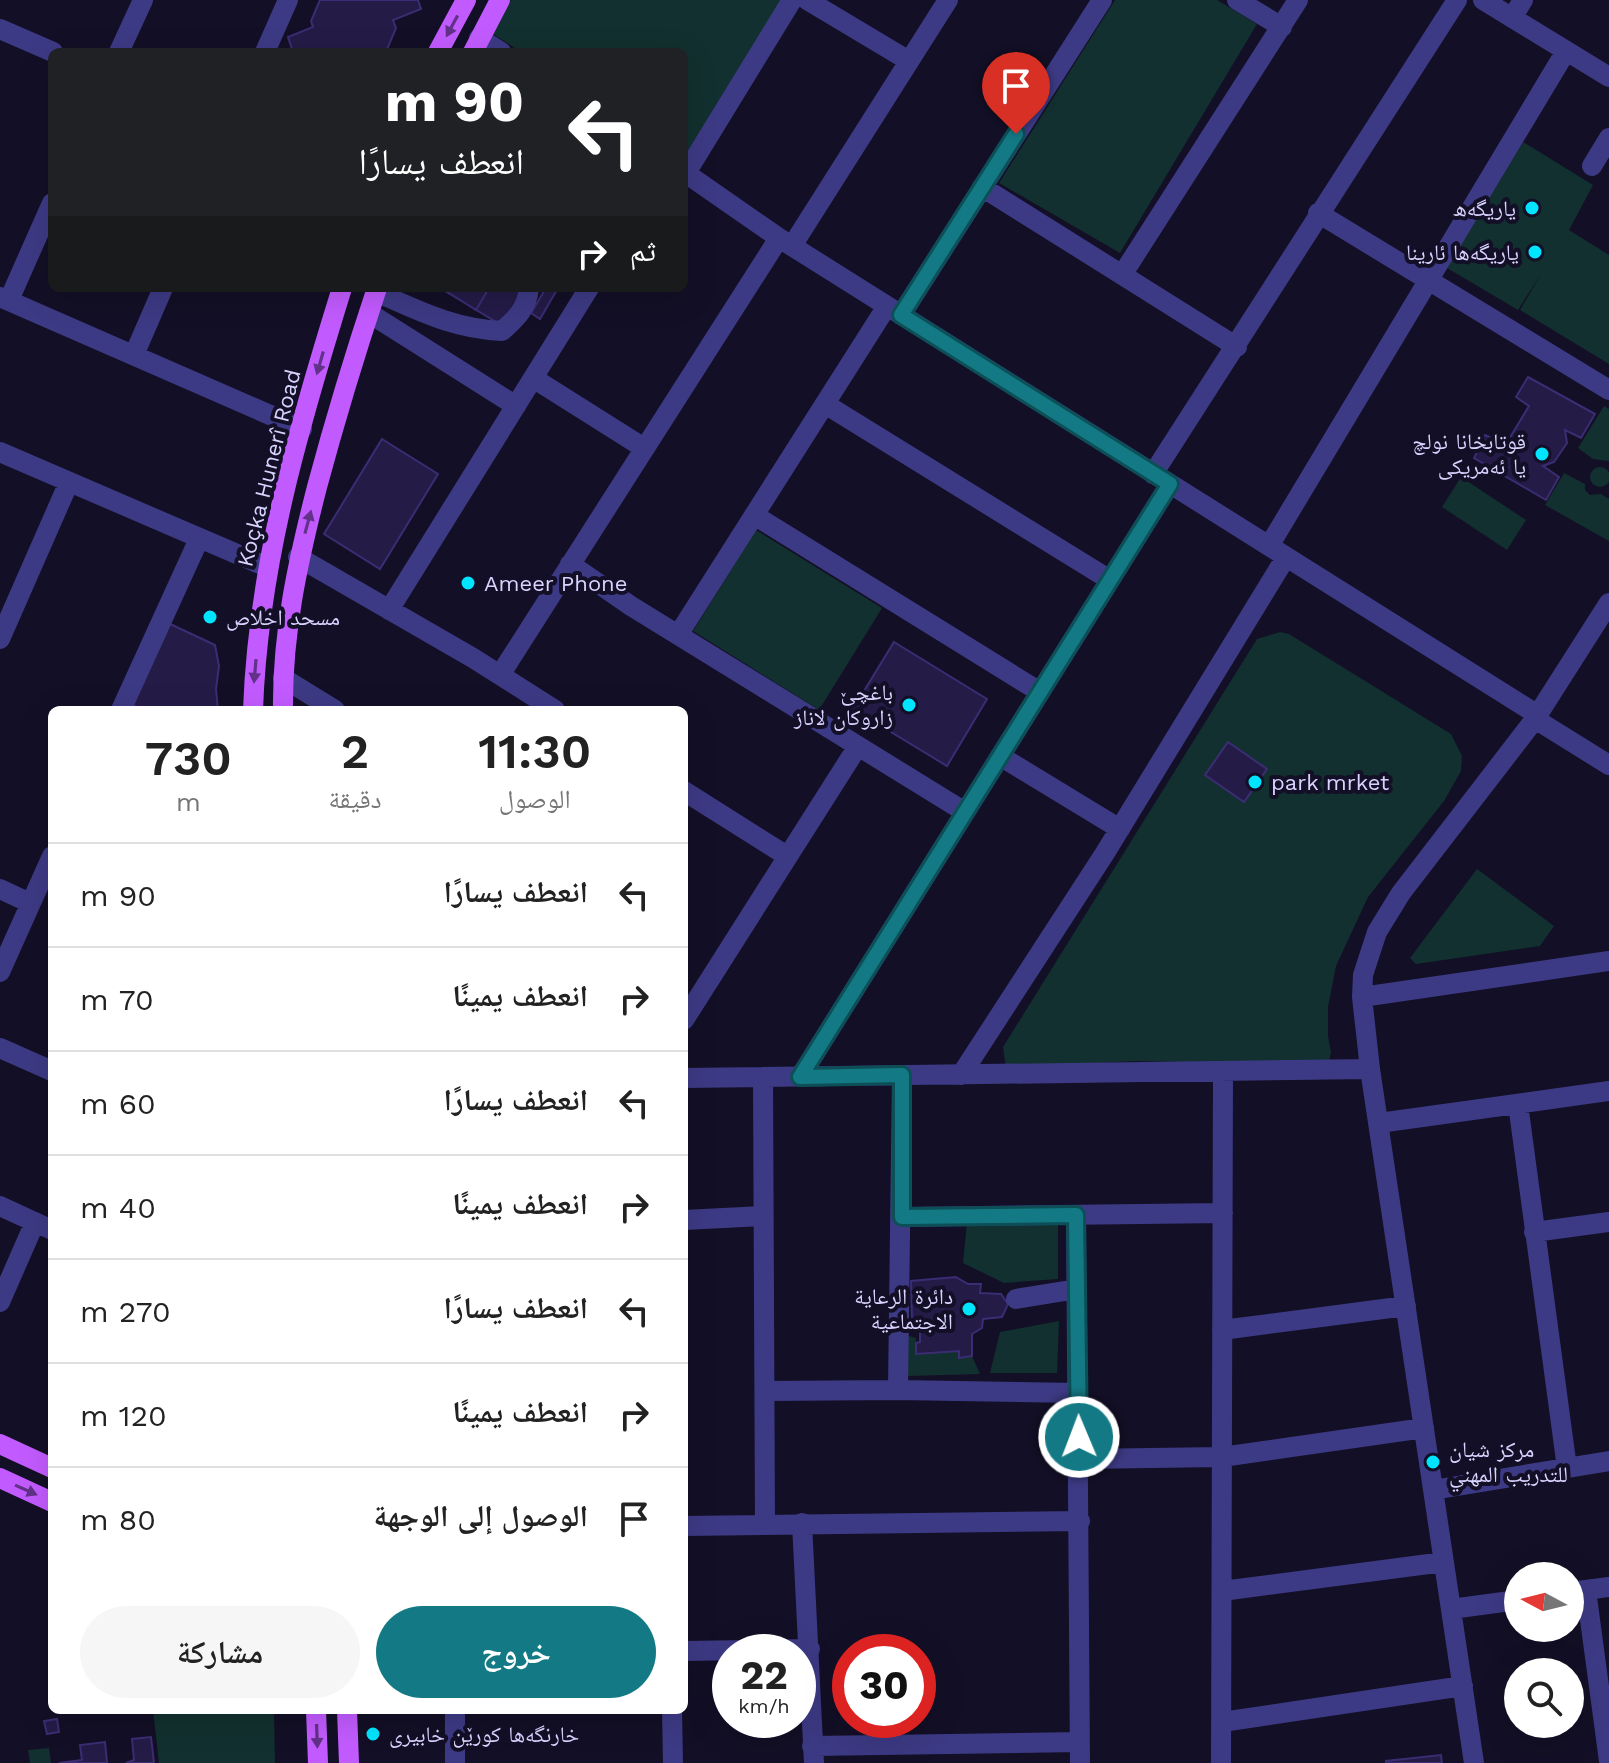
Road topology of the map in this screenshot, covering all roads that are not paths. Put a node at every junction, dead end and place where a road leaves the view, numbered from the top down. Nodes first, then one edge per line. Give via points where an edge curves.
1 (143, 0) edge
2 (288, 0) edge
3 (466, 0) edge
4 (500, 0) edge
5 (792, 0) edge
6 (807, 0) edge
7 (948, 0) edge
8 (1102, 0) edge
9 (1237, 0) edge
10 (1298, 0) edge
11 (1457, 0) edge
12 (1483, 0) edge
13 (1518, 9) edge
14 (1282, 27) junction
15 (0, 29) edge
16 (476, 45) edge
17 (121, 48) edge
18 (267, 48) edge
19 (440, 48) edge
20 (48, 50) edge
21 (1566, 51) junction
22 (909, 61) junction
23 (1609, 77) edge
24 (1609, 138) edge
25 (1592, 166) dead end
26 (688, 167) edge
27 (688, 174) edge
28 (982, 187) junction
29 (48, 211) edge
30 (1318, 213) junction
31 (786, 242) junction
32 (1122, 275) junction
33 (1427, 281) junction
34 (161, 292) edge
35 (341, 292) edge
36 (375, 292) edge
37 (380, 292) edge
38 (529, 292) edge
39 (587, 292) edge
40 (4, 299) edge
41 (894, 311) junction
42 (369, 313) junction
43 (1237, 347) junction
44 (134, 355) junction
45 (533, 378) junction
46 (1609, 390) edge
47 (825, 404) junction
48 (516, 406) junction
49 (302, 429) junction
50 (644, 448) junction
51 (0, 452) edge
52 (1162, 479) junction
53 (69, 482) junction
54 (754, 515) junction
55 (199, 539) junction
56 (1277, 551) junction
57 (298, 557) junction
58 (570, 564) junction
59 (267, 567) junction
60 (1110, 580) junction
61 (1609, 603) edge
62 (389, 610) junction
63 (678, 635) junction
64 (0, 639) edge
65 (500, 675) junction
66 (283, 678) junction
67 (1040, 692) junction
68 (123, 706) edge
69 (253, 706) edge
70 (283, 706) edge
71 (328, 706) edge
72 (549, 706) edge
73 (1537, 717) junction
74 (858, 746) junction
75 (1000, 756) junction
76 (1609, 765) edge
77 (688, 794) edge
78 (965, 812) junction
79 (1120, 829) junction
80 (787, 856) junction
81 (48, 865) edge
82 (0, 889) edge
83 (30, 903) junction
84 (1609, 961) edge
85 (0, 972) edge
86 (1362, 997) junction
87 (688, 1014) edge
88 (0, 1048) edge
89 (48, 1069) edge
90 (1370, 1069) junction
91 (1223, 1071) junction
92 (902, 1075) junction
93 (961, 1075) junction
94 (763, 1077) junction
95 (800, 1077) junction
96 (688, 1078) edge
97 (1609, 1091) edge
98 (1518, 1104) junction
99 (1379, 1123) junction
100 (0, 1206) edge
101 (1223, 1213) junction
102 (1076, 1215) junction
103 (763, 1216) junction
104 (902, 1217) junction
105 (688, 1220) edge
106 (1609, 1222) edge
107 (44, 1226) edge
108 (1534, 1232) junction
109 (1077, 1289) junction
110 (1016, 1299) dead end
111 (0, 1302) edge
112 (1406, 1306) junction
113 (1222, 1330) junction
114 (898, 1390) junction
115 (765, 1391) junction
116 (1078, 1393) junction
117 (1424, 1428) junction
118 (0, 1444) edge
119 (1222, 1457) junction
120 (1080, 1459) junction
121 (1609, 1461) edge
122 (48, 1466) edge
123 (1567, 1468) junction
124 (0, 1478) edge
125 (1433, 1490) junction
126 (48, 1500) edge
127 (1080, 1521) junction
128 (802, 1523) junction
129 (765, 1525) junction
130 (688, 1526) edge
131 (1444, 1562) junction
132 (1609, 1587) edge
133 (1584, 1590) edge
134 (1222, 1591) junction
135 (1504, 1602) edge
136 (1451, 1609) junction
137 (1584, 1624) edge
138 (809, 1634) edge
139 (688, 1651) edge
140 (712, 1651) edge
141 (1463, 1686) junction
142 (316, 1714) edge
143 (347, 1714) edge
144 (455, 1714) edge
145 (672, 1714) edge
146 (1222, 1722) junction
147 (1079, 1742) junction
148 (813, 1754) edge
149 (1609, 1761) edge
150 (318, 1763) edge
151 (349, 1763) edge
152 (455, 1763) edge
153 (673, 1763) edge
154 (1080, 1763) edge
155 (1221, 1763) edge
156 (1474, 1763) edge

1 - 17 street
2 - 18 street
3 -> 19 main road
4 - 16 main road
5 - 26 street
6 - 22 street
7 - 22 street
8 - 28 street
9 - 14 street
10 - 14 street
11 - 30 street
12 - 13 street
13 - 21 street
14 - 32 street
15 - 20 street
21 - 23 street
21 - 33 street
22 - 31 street
24 - 25 street
27 - 31 street
28 - 32 street
28 - 41 street
29 - 40 street
30 - 33 street
30 - 43 street
31 - 41 street
31 - 50 street
32 - 43 street
33 - 46 street
33 - 56 street
34 - 44 street
35 -> 49 main road, Koçka Hunerî Road
36 - 42 main road
37 - 38 street via 444,322 502,331 518,317
39 - 45 street
40 - 44 street
41 - 47 street
41 - 52 street
42 - 48 street
57 -> 42 main road
43 - 52 street
44 - 49 street
45 - 48 street
45 - 50 street
47 - 54 street
47 - 60 street
48 - 62 street
49 - 59 main road, Koçka Hunerî Road
50 - 58 street
51 - 53 street
52 - 56 street
52 - 60 street
53 - 55 street
53 - 64 street
54 - 63 street
54 - 67 street
55 - 59 street
55 - 68 street
56 - 73 street
56 - 79 street
57 - 62 street
57 - 66 main road
58 - 63 street
58 - 65 street
59 -> 69 main road, Koçka Hunerî Road
60 - 67 street
61 - 73 street
62 - 65 street
63 - 74 street
65 - 72 street
66 - 70 main road
66 - 71 street
67 - 75 street
73 - 76 street
73 - 86 street via 1388,912 1369,953
74 - 78 street
74 - 80 street
75 - 78 street
75 - 79 street
77 - 80 street
78 - 95 street
79 - 93 street
80 - 87 street
81 - 83 street
82 - 83 street
83 - 85 street
84 - 86 street
86 - 90 street
88 - 89 street
90 - 91 street
90 - 99 street
91 - 93 street
91 - 101 street
92 - 93 street
92 - 95 street
92 - 104 street
94 - 95 street
94 - 96 street
94 - 103 street
97 - 98 street
98 - 99 street
98 - 108 street
99 - 112 street
100 - 107 street
101 - 102 street
101 - 113 street
102 - 104 street
102 - 109 street
103 - 105 street
103 - 115 street
104 - 114 street
106 - 108 street
107 - 111 street
108 - 123 street
109 - 110 street
109 - 116 street
112 - 113 street
112 - 117 street
113 - 119 street
114 - 115 street
114 - 116 street
115 - 129 street
116 - 120 street
117 - 119 street
117 - 125 street
118 - 122 main road
119 - 120 street
119 - 134 street
120 - 127 street
121 - 123 street
123 - 125 street
124 -> 126 main road
125 - 131 street
127 - 128 street
127 - 147 street
128 - 129 street
128 - 138 street
129 - 130 street
131 - 134 street
131 - 136 street
132 - 133 street
134 - 146 street
135 - 136 street
136 - 141 street
137 - 149 street
139 - 140 street
141 - 146 street
141 - 156 street
142 -> 150 main road
143 - 151 main road
144 - 152 street
145 - 153 street
146 - 155 street
147 - 148 street
147 - 154 street

